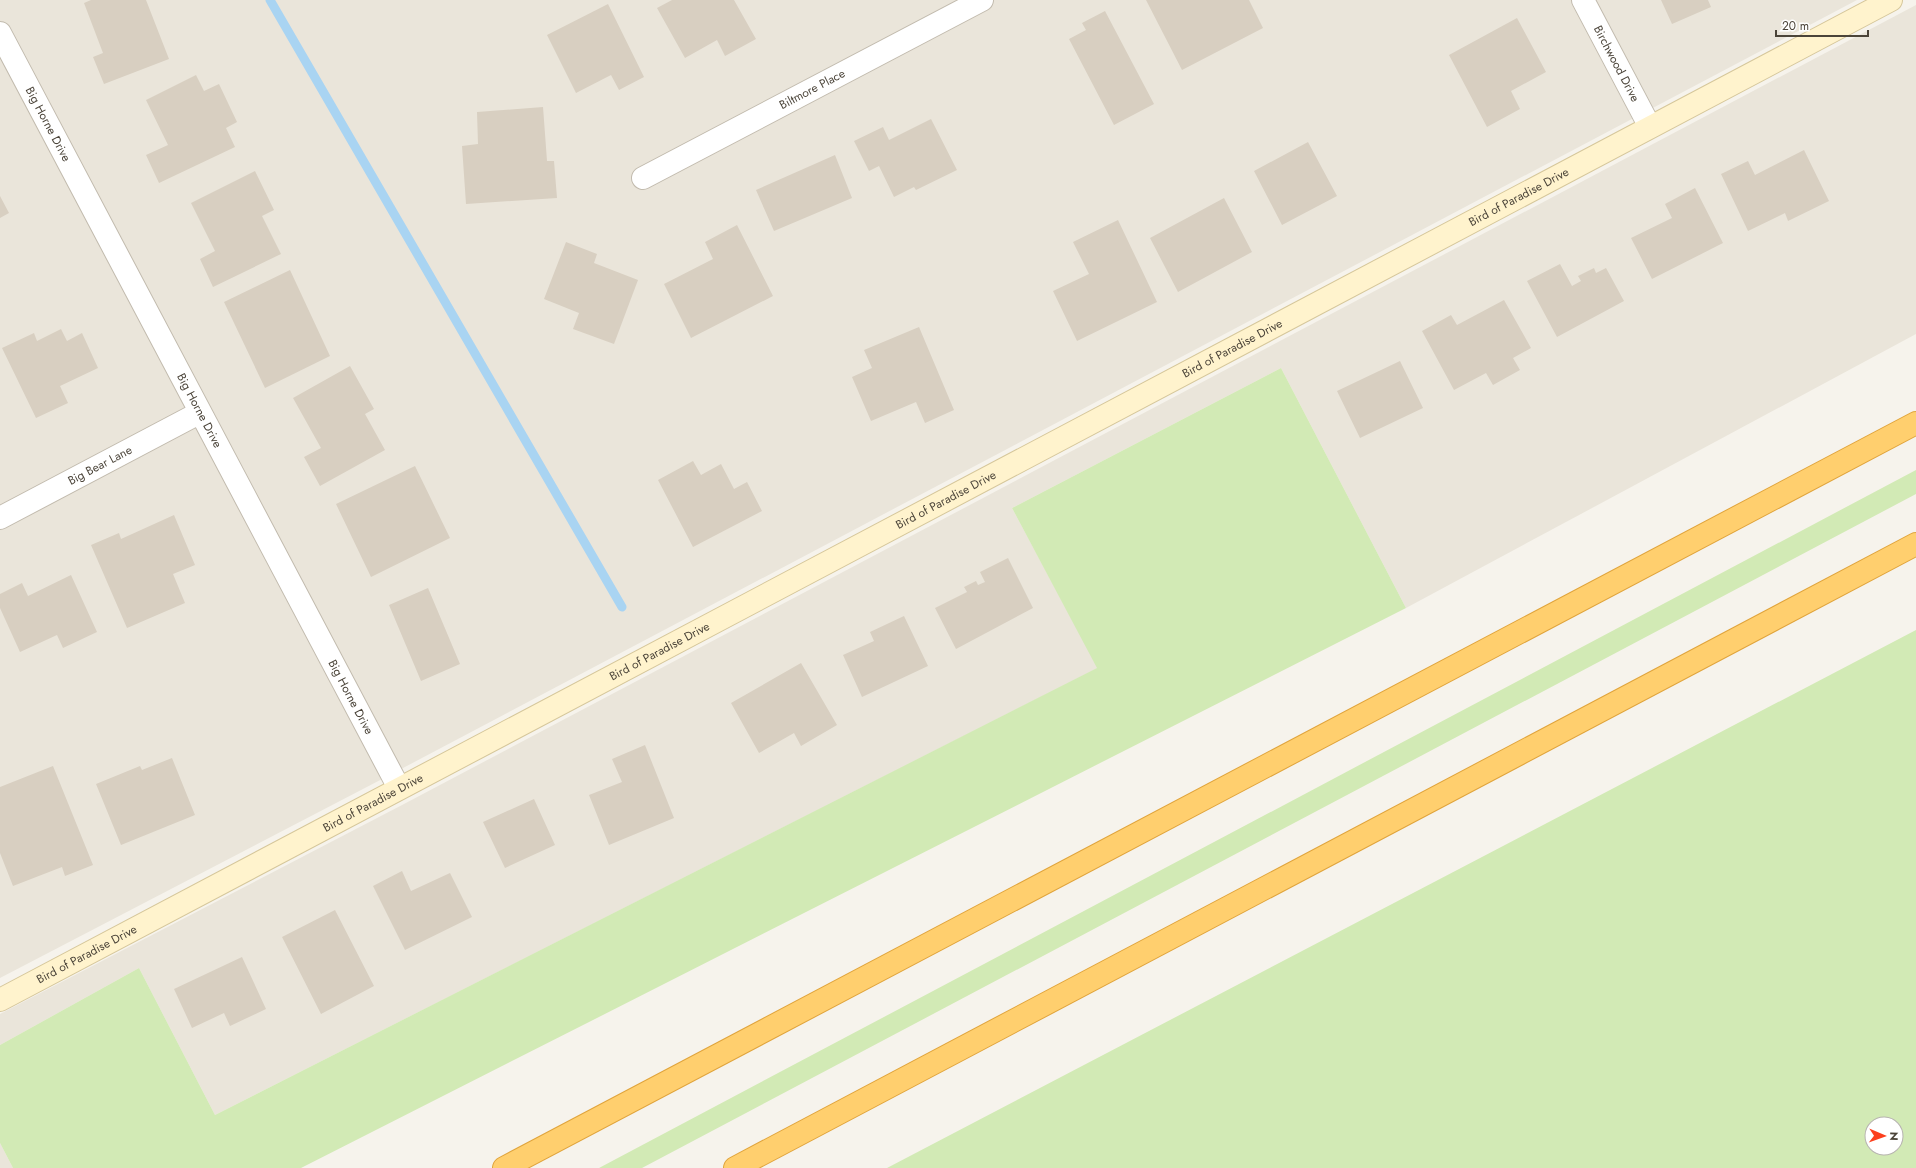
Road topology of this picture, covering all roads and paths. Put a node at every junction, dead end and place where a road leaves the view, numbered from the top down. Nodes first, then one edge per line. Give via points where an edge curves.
1 (982, 0) edge
2 (1583, 0) edge
3 (1891, 0) edge
4 (1, 39) edge
5 (1650, 128) junction
6 (643, 178) dead end
7 (199, 413) junction
8 (1916, 423) edge
9 (0, 518) edge
10 (1916, 544) edge
11 (399, 788) junction
12 (0, 1000) edge
13 (504, 1168) edge
14 (735, 1168) edge

1 - 6 street, Biltmore Place
2 - 5 street, Birchwood Drive
3 - 5 street, Bird of Paradise Drive
4 - 7 street, Big Horne Drive
5 - 11 street, Bird of Paradise Drive
7 - 9 street, Big Bear Lane
7 - 11 street, Big Horne Drive
8 - 13 highway
10 - 14 highway
11 - 12 street, Bird of Paradise Drive

